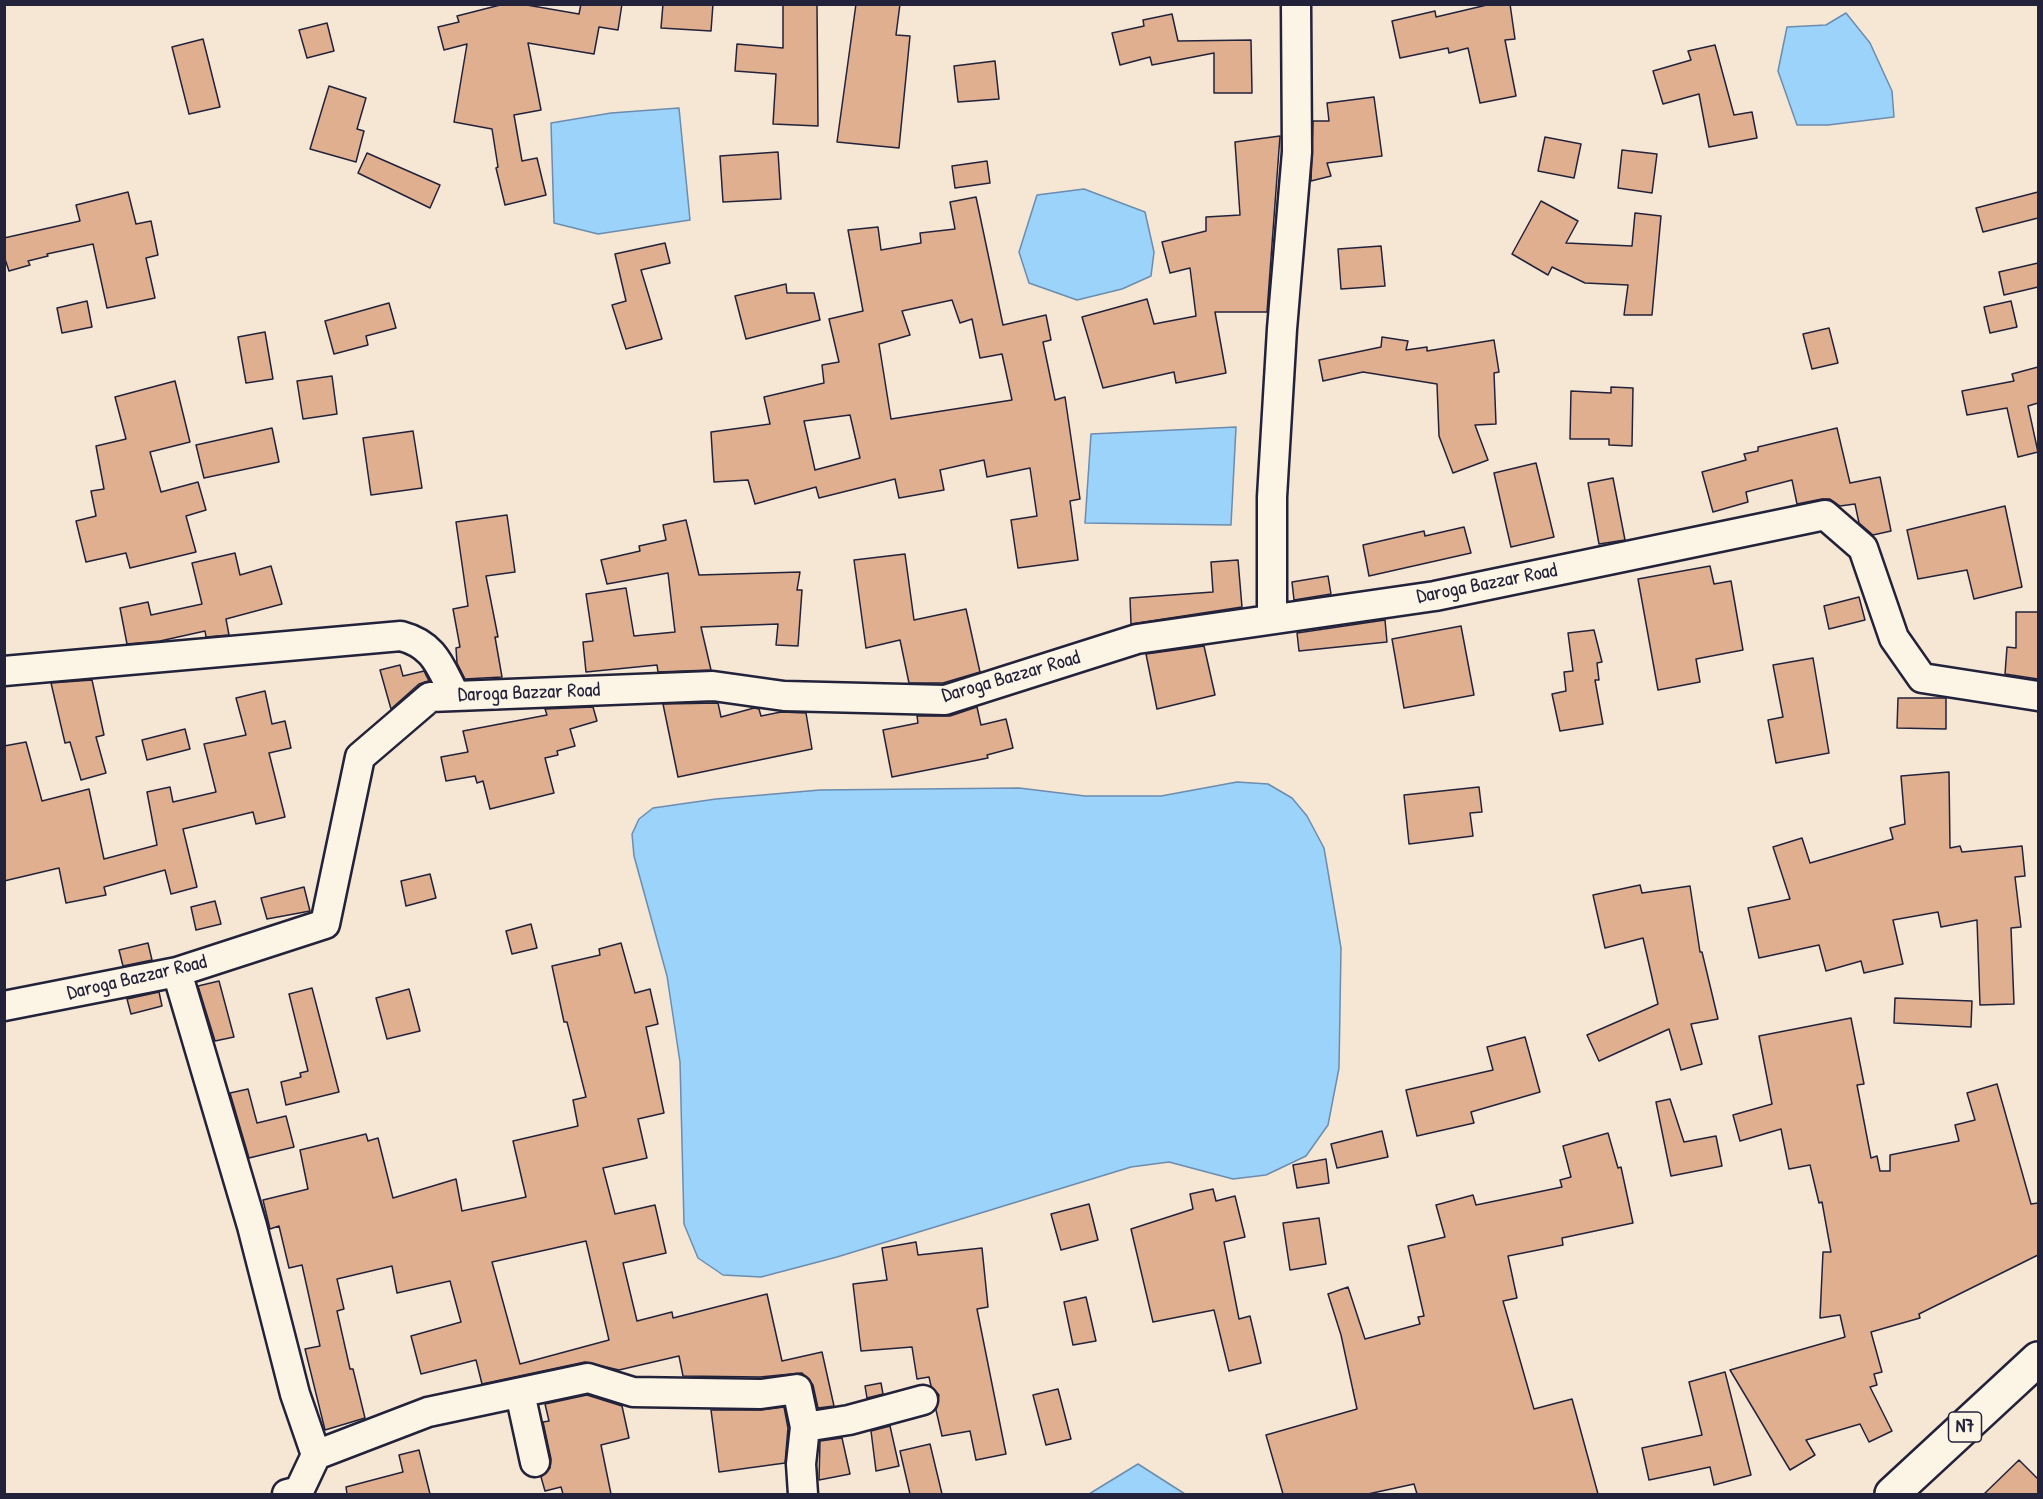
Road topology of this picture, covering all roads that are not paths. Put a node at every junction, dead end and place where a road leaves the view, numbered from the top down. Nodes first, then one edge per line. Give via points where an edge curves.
1 (1296, 4) edge
2 (1272, 619) junction
3 (4, 671) edge
4 (455, 695) junction
5 (2038, 696) edge
6 (177, 972) junction
7 (4, 1006) edge
8 (2038, 1359) edge
9 (520, 1393) junction
10 (923, 1400) dead end
11 (805, 1427) junction
12 (316, 1455) junction
13 (535, 1462) dead end
14 (287, 1494) edge
15 (803, 1494) edge
16 (1892, 1494) edge

1 - 2 street via 1298,152 1272,485
2 - 4 street, Daroga Bazzar Road via 1137,639 945,700 784,696 713,686
2 - 5 street, Daroga Bazzar Road via 1436,596 1825,515 1863,548 1894,638 1922,678
3 - 4 street via 401,636 419,641 436,659
4 - 6 street, Daroga Bazzar Road via 430,697 360,757 325,924
6 - 7 street, Daroga Bazzar Road
6 - 12 street via 252,1226 295,1394
8 - 16 highway, N7
9 - 11 street via 588,1378 633,1392 750,1394 797,1389
9 - 12 street via 428,1412
9 - 13 street
10 - 11 street
11 - 15 street
12 - 14 street via 299,1491

